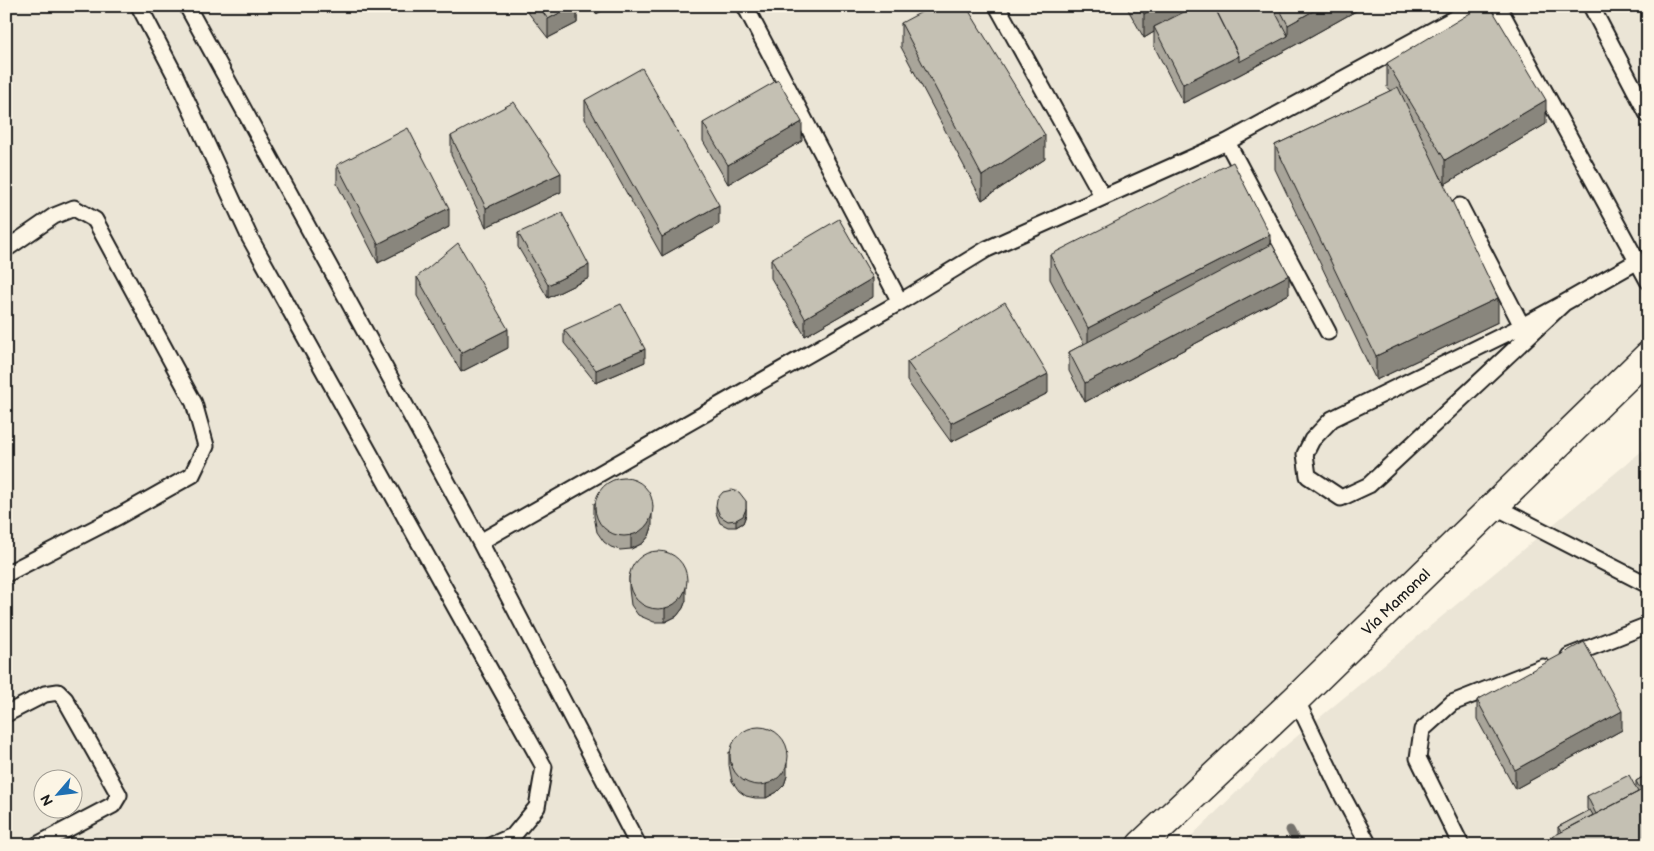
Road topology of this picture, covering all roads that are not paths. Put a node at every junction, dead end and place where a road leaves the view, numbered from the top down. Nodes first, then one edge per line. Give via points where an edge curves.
1 (139, 6) edge
2 (188, 6) edge
3 (745, 6) edge
4 (996, 6) edge
5 (1477, 6) edge
6 (1498, 6) edge
7 (1591, 6) edge
8 (1648, 115) edge
9 (1227, 142) junction
10 (1103, 197) junction
11 (1460, 206) dead end
12 (9, 247) dead end
13 (1636, 262) junction
14 (1648, 281) edge
15 (900, 302) junction
16 (1564, 303) junction
17 (1522, 326) junction
18 (1328, 332) dead end
19 (1648, 356) edge
20 (1494, 506) junction
21 (480, 542) junction
22 (6, 574) edge
23 (1648, 585) edge
24 (1648, 625) edge
25 (1296, 699) junction
26 (6, 714) edge
27 (37, 845) edge
28 (492, 845) edge
29 (638, 845) edge
30 (1141, 845) edge
31 (1369, 845) edge
32 (1461, 845) edge

1 - 28 lane via 175,75 250,238 544,767 537,807 513,836
2 - 21 lane
3 - 15 lane
4 - 10 lane
5 - 9 lane
6 - 13 lane
7 - 8 lane
9 - 10 lane
9 - 18 lane
10 - 15 lane via 987,249
11 - 17 lane
12 - 22 lane via 54,216 74,208 95,220 194,403 206,446 192,475
13 - 14 lane
13 - 16 lane
15 - 21 lane
16 - 17 lane
16 - 17 lane via 1369,484 1341,498 1308,476 1305,454 1312,440 1332,419
19 - 20 street, Vía Mamonal
20 - 23 lane
20 - 25 street, Vía Mamonal
21 - 29 lane
24 - 32 lane via 1452,703 1422,730 1418,758
25 - 30 street, Vía Mamonal
25 - 31 lane
26 - 27 lane via 45,694 58,692 65,699 118,795 113,805

